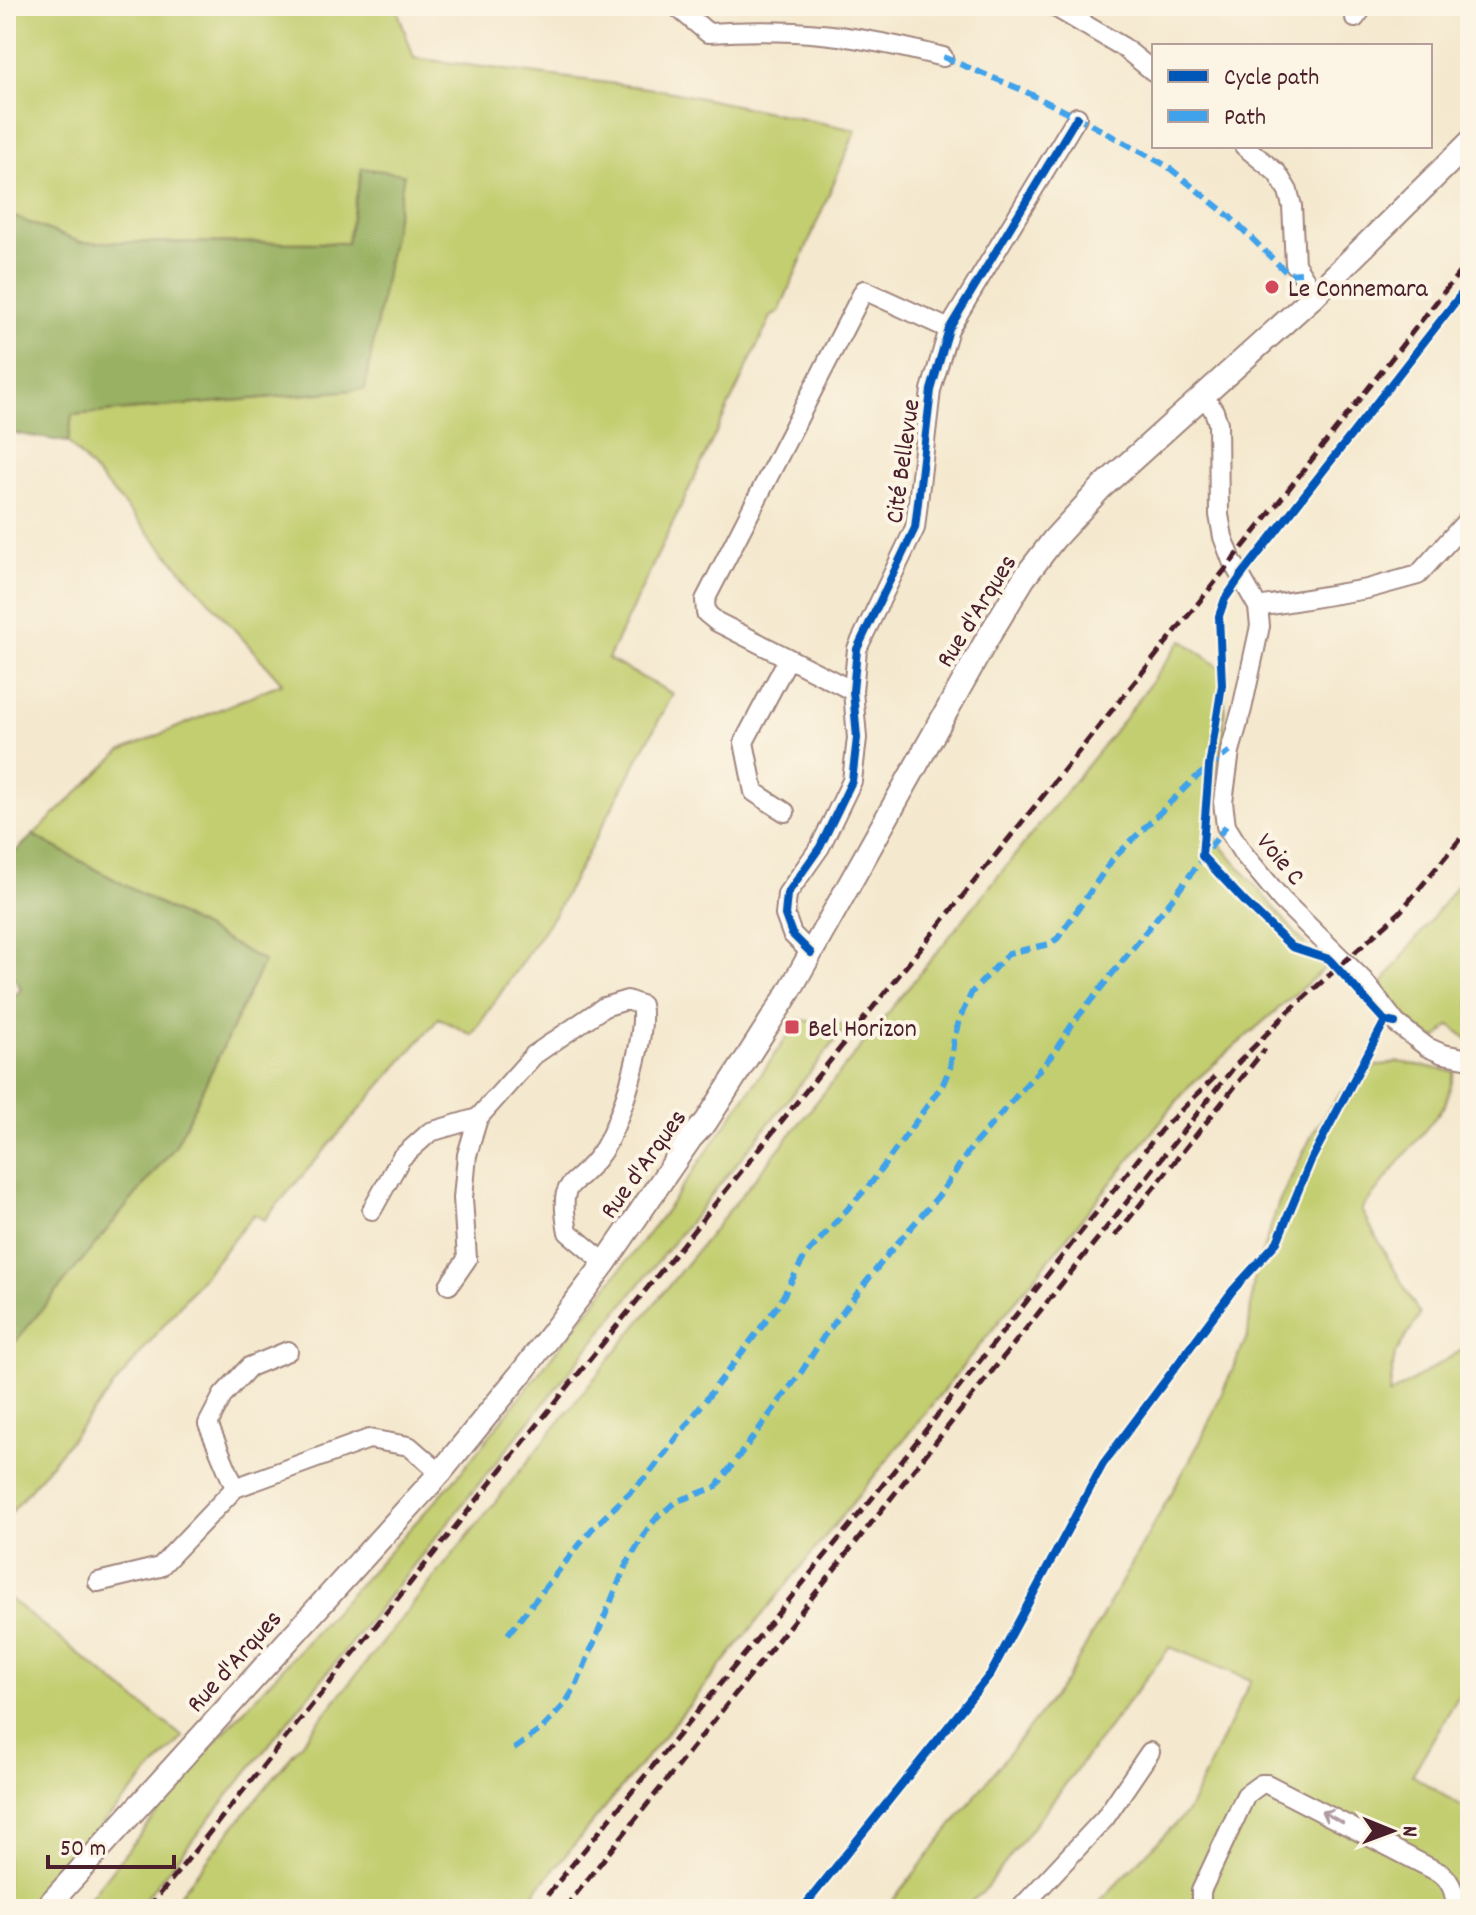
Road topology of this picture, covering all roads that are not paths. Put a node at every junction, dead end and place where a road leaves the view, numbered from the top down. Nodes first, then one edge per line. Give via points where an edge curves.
1 (676, 6) edge
2 (1053, 6) edge
3 (943, 57) dead end
4 (1152, 70) edge
5 (1077, 117) dead end
6 (1470, 142) edge
7 (1246, 148) edge
8 (1315, 295) junction
9 (949, 329) junction
10 (1203, 395) junction
11 (1470, 517) edge
12 (1258, 607) junction
13 (788, 659) junction
14 (853, 691) junction
15 (785, 812) dead end
16 (811, 953) junction
17 (1470, 1059) edge
18 (478, 1118) junction
19 (372, 1210) dead end
20 (605, 1263) junction
21 (449, 1285) dead end
22 (288, 1351) dead end
23 (440, 1473) junction
24 (235, 1488) junction
25 (98, 1582) dead end
26 (1150, 1752) dead end
27 (1456, 1908) edge
28 (45, 1909) edge
29 (1020, 1909) edge
30 (1201, 1909) edge

1 - 3 street via 708,33 827,32
2 - 4 street
5 - 9 street, Cité Bellevue
6 - 8 main road, Rue d'Arques
7 - 8 street via 1277,173 1288,191 1295,264
8 - 10 main road, Rue d'Arques
9 - 13 street via 864,290 705,600 706,613 717,622
9 - 14 street, Cité Bellevue via 931,390 915,528 857,649
10 - 12 street via 1218,423 1223,537
10 - 16 main road, Rue d'Arques via 1101,488 1024,578
11 - 12 street via 1418,575
12 - 17 street, Voie C via 1257,642 1225,780 1223,802 1231,837 1396,1023 1427,1047
13 - 14 street
13 - 15 street via 744,742 754,792
14 - 16 street, Cité Bellevue via 857,738 852,781 820,847 787,894 785,915 792,934
16 - 20 main road, Rue d'Arques via 706,1122
18 - 19 street via 430,1132 401,1158
18 - 20 street via 534,1055 604,1007 627,1000 641,1005 645,1020 612,1132 562,1203 568,1232
18 - 21 street via 463,1198 467,1259
20 - 23 main road, Rue d'Arques
22 - 24 street via 249,1367 223,1395 208,1424
23 - 24 street via 409,1446 369,1439
23 - 28 main road, Rue d'Arques
24 - 25 street via 160,1567
26 - 29 street via 1105,1818
27 -> 30 street via 1454,1891 1442,1874 1261,1784 1246,1795 1201,1891

